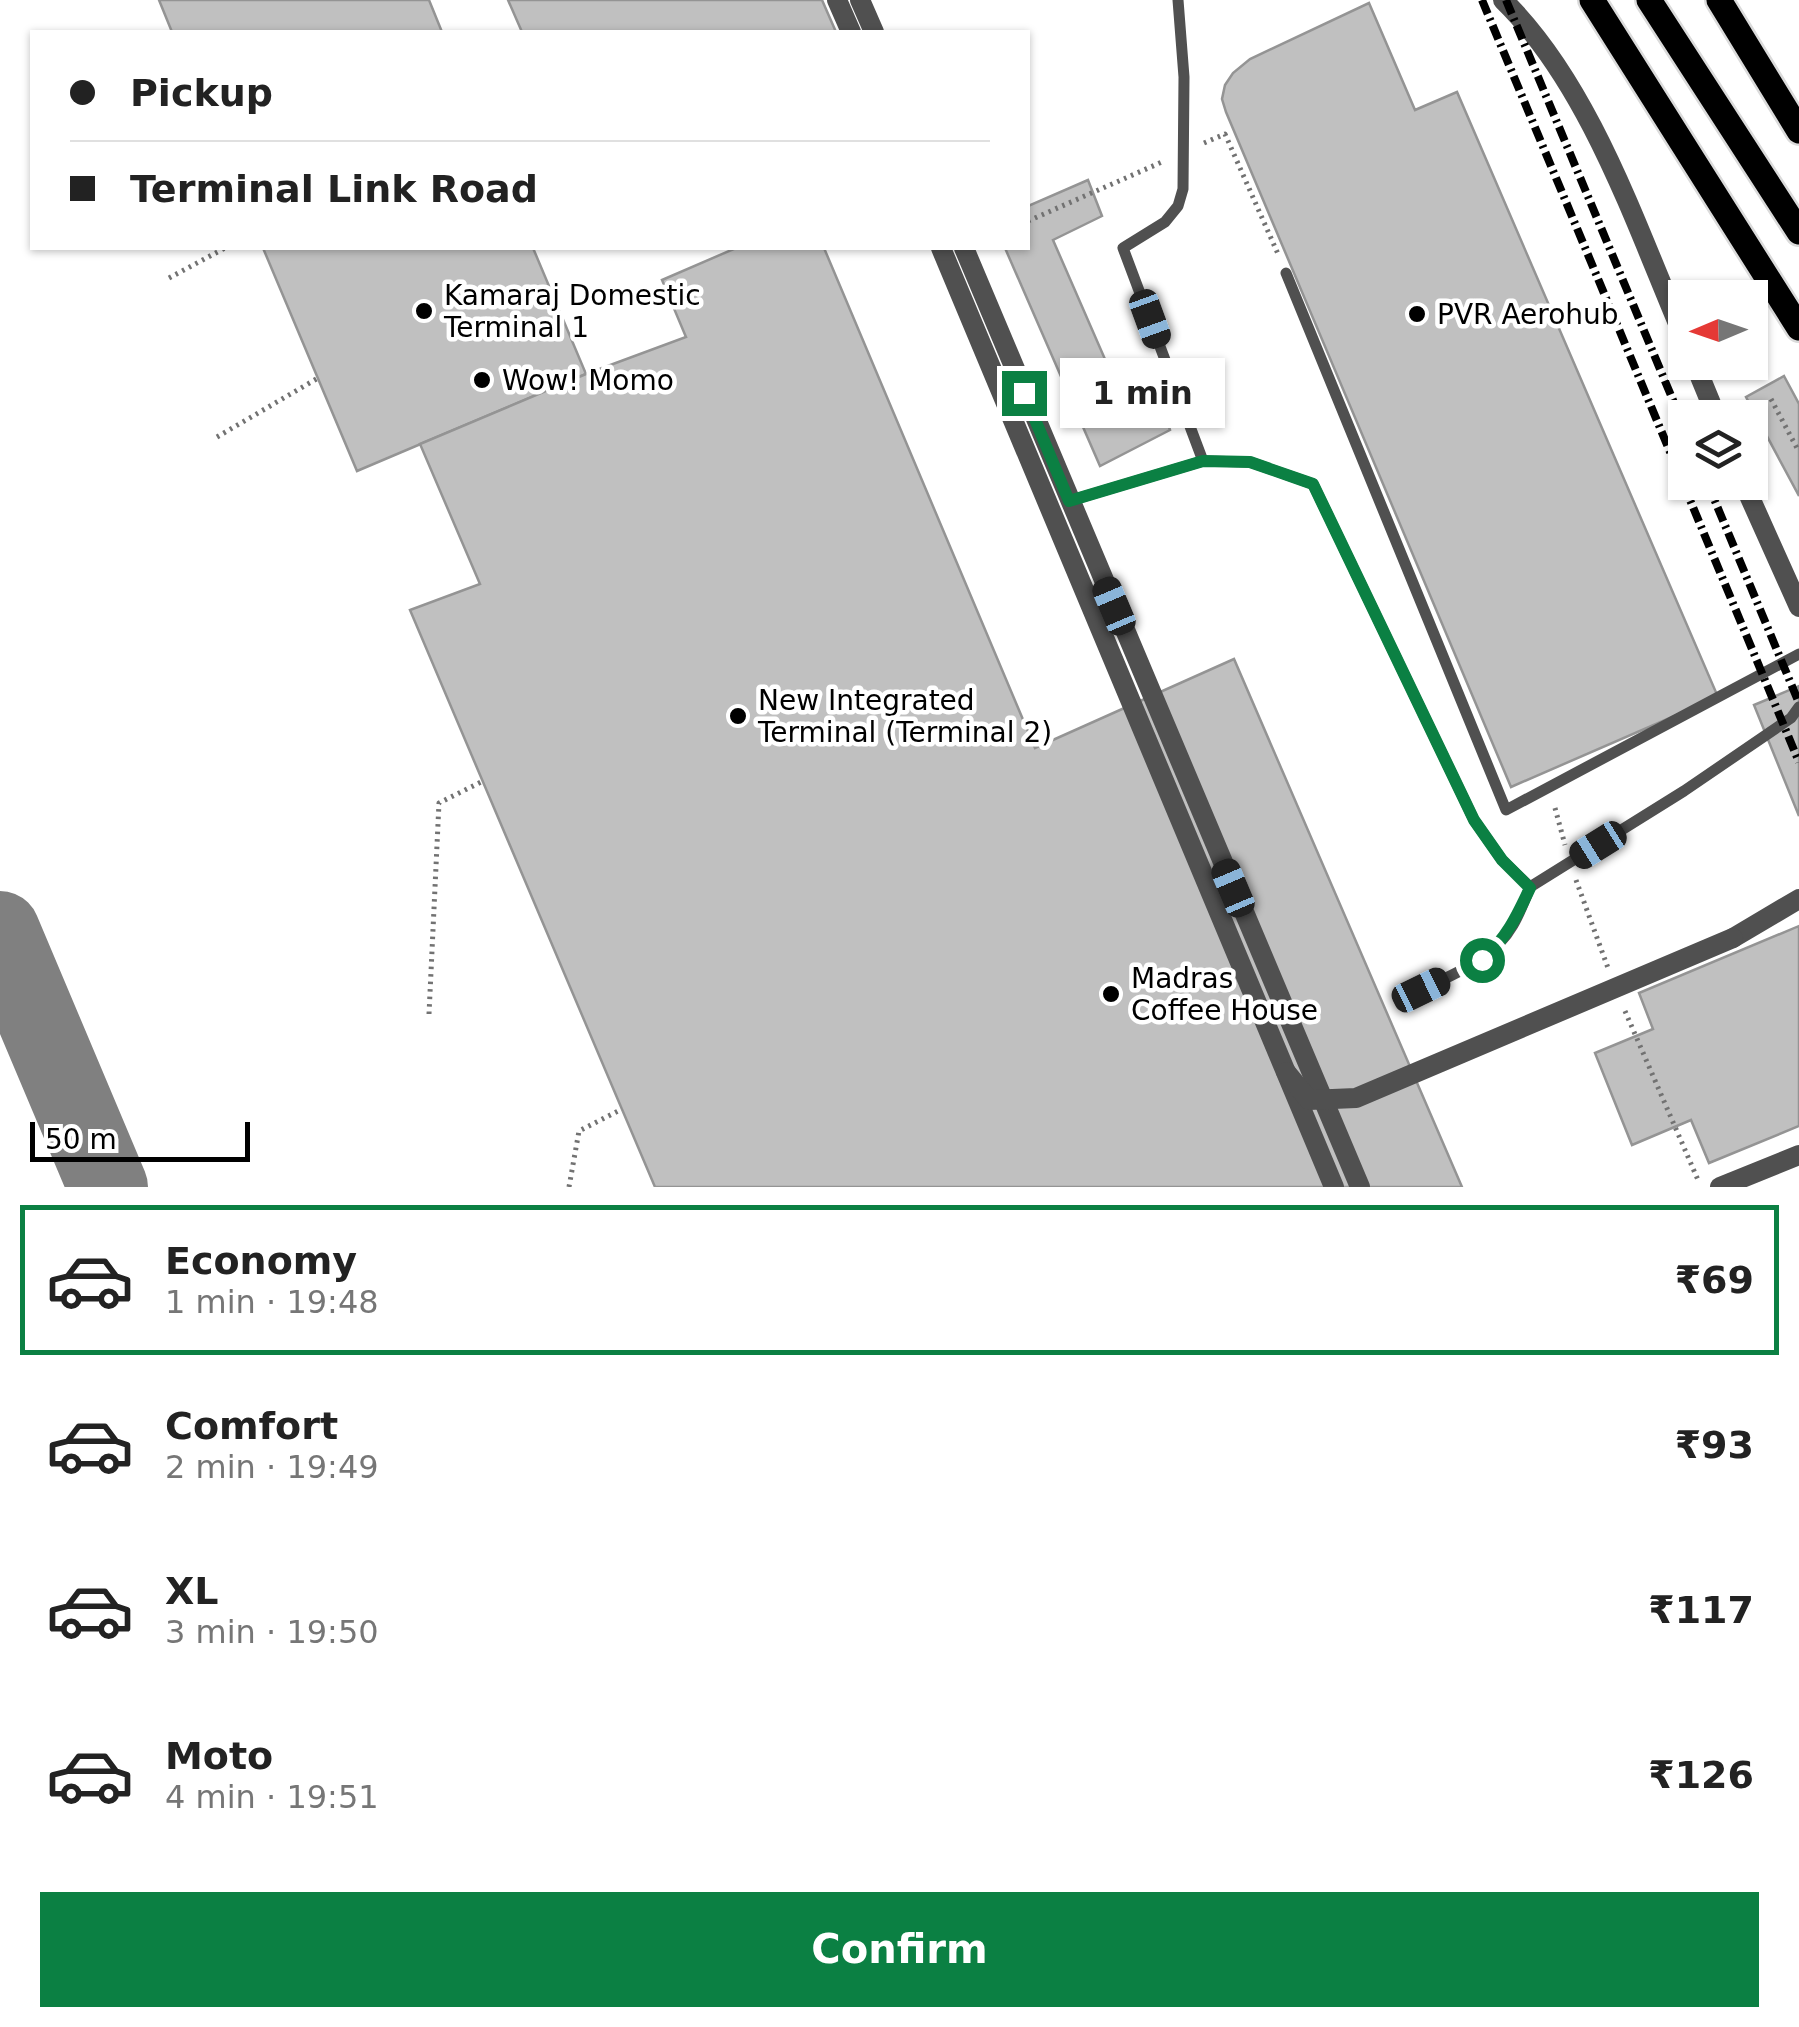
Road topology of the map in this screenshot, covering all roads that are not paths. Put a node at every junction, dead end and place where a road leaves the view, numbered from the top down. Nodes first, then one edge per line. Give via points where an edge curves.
1 (837, 0) edge
2 (860, 0) edge
3 (1178, 0) edge
4 (1503, 0) edge
5 (1592, 0) edge
6 (1649, 0) edge
7 (1718, 0) edge
8 (850, 30) edge
9 (873, 30) edge
10 (1799, 131) edge
11 (1799, 232) edge
12 (942, 250) edge
13 (965, 250) edge
14 (1286, 273) dead end
15 (1668, 298) edge
16 (1799, 328) edge
17 (1203, 461) junction
18 (1752, 500) edge
19 (1069, 501) junction
20 (1799, 607) edge
21 (1799, 654) edge
22 (1799, 706) edge
23 (1530, 888) junction
24 (1799, 899) edge
25 (1421, 990) dead end
26 (1286, 1072) junction
27 (1799, 1155) edge
28 (1334, 1187) edge
29 (1360, 1187) edge
30 (1720, 1187) edge

1 - 8 street
2 - 9 street
3 - 17 lane via 1182,189 1165,222 1123,248
4 - 15 street via 1550,56 1605,153
5 - 16 main road
6 - 11 main road
7 - 10 main road
12 - 26 street
13 - 19 street
14 - 21 lane via 1506,810
17 - 19 lane
17 - 23 lane via 1250,462 1313,484 1474,820
18 - 20 street
19 - 29 street
22 - 23 lane via 1730,760
23 - 25 lane via 1497,946
24 - 26 street, bridge via 1733,938 1356,1098 1309,1100
26 - 28 street, bridge
27 - 30 street

